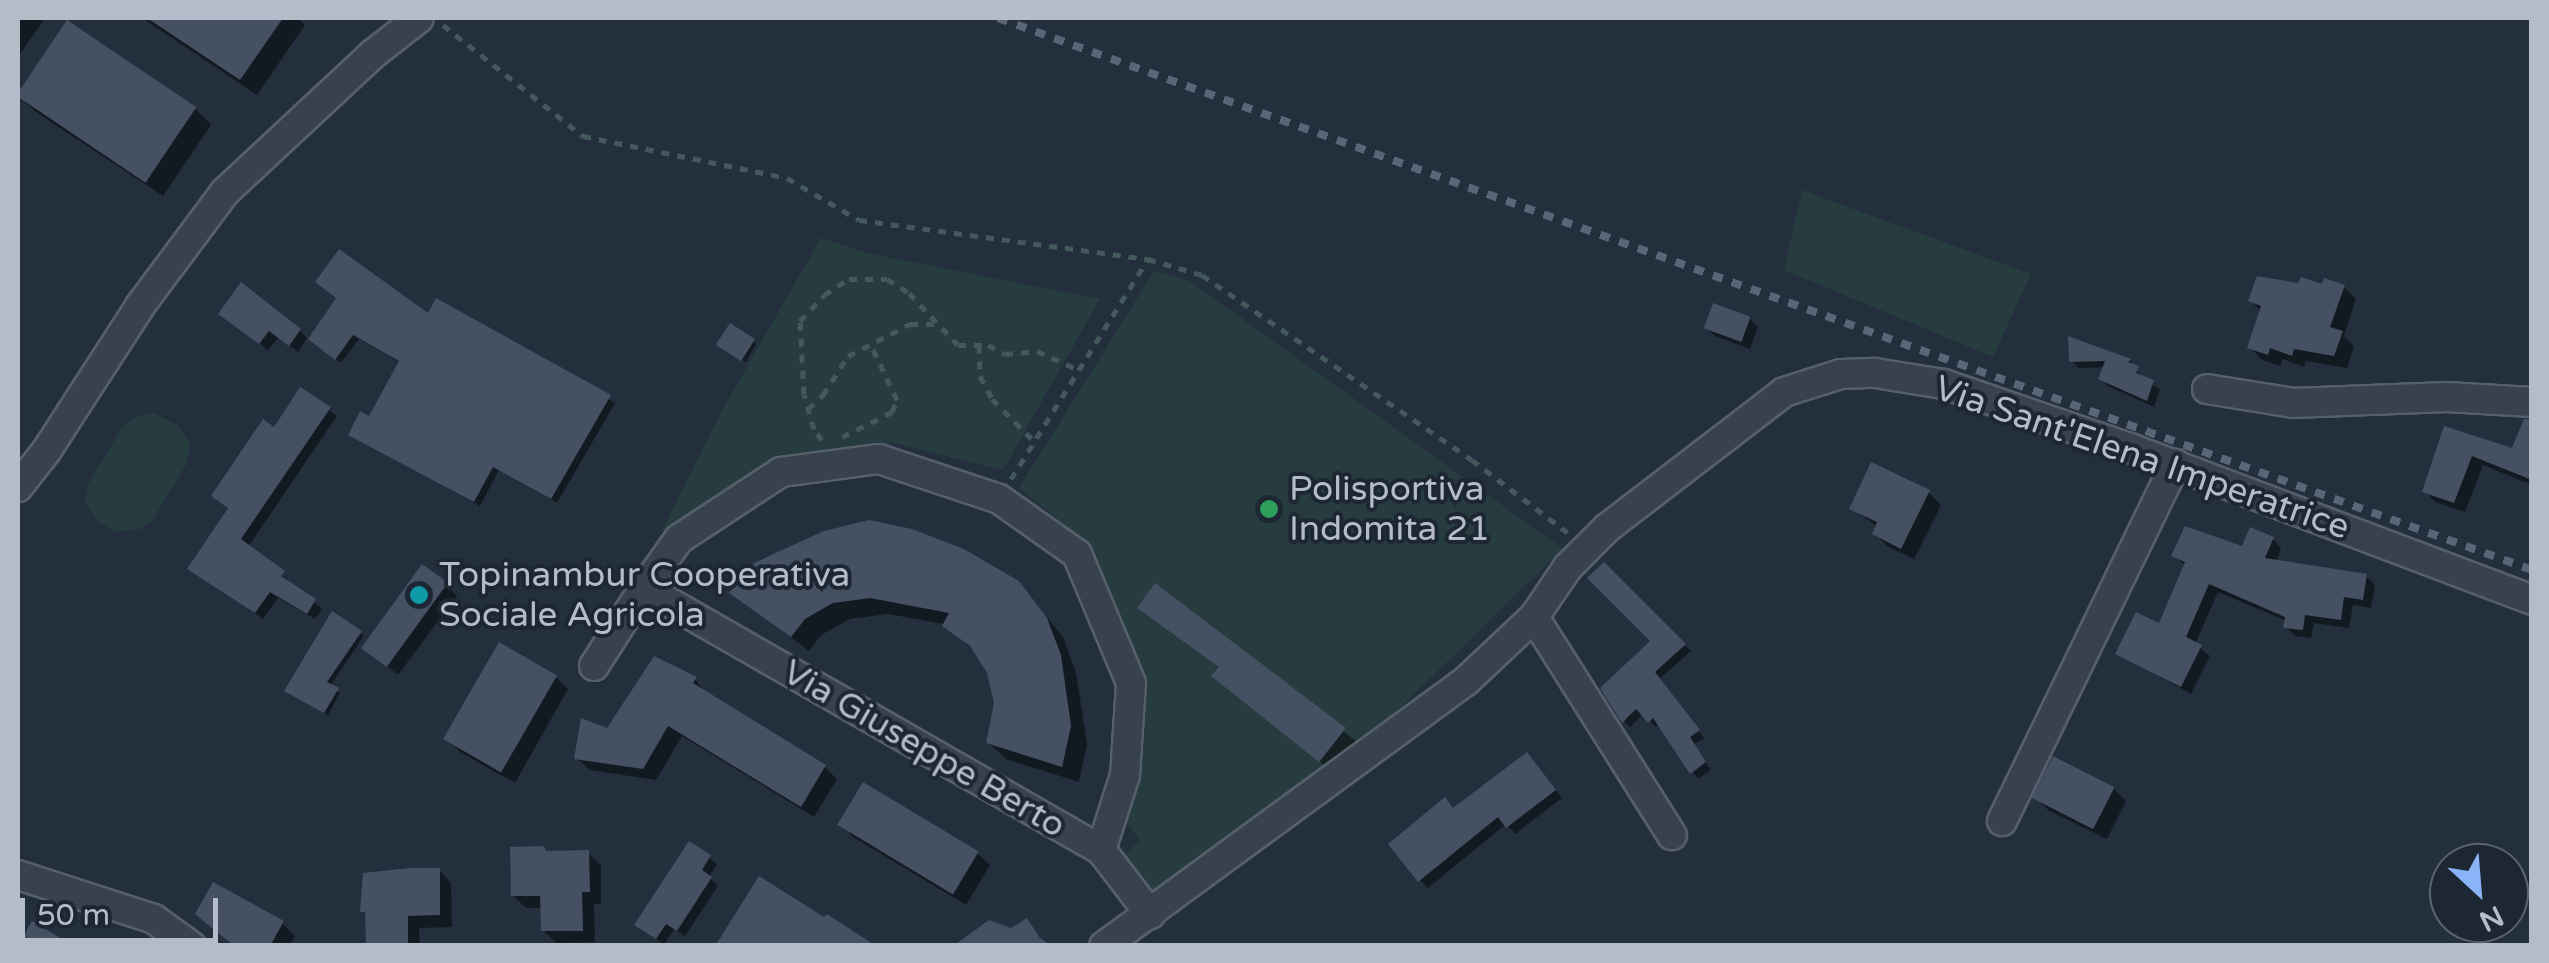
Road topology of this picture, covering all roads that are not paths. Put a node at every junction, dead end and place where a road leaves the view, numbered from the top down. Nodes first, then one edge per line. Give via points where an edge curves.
1 (419, 18) edge
2 (2207, 389) dead end
3 (2532, 402) edge
4 (2176, 464) junction
5 (18, 487) edge
6 (644, 588) junction
7 (2532, 600) edge
8 (1534, 617) junction
9 (594, 666) dead end
10 (2002, 821) dead end
11 (1672, 835) dead end
12 (1100, 850) junction
13 (18, 875) edge
14 (1150, 914) junction
15 (192, 946) edge
16 (1104, 946) edge

1 - 5 street via 225,192
2 - 3 street via 2294,402
4 - 7 street, Via Sant'Elena Imperatrice
4 - 8 street, Via Sant'Elena Imperatrice via 1944,384 1840,374 1784,392 1586,547
4 - 10 street
6 - 9 street, Via Giuseppe Berto
6 - 12 street, Via Giuseppe Berto
6 - 12 street, Via Giuseppe Berto via 679,538 781,472 878,459 999,499 1077,554 1131,683 1125,775
8 - 11 street
8 - 14 street, Via Sant'Elena Imperatrice via 1466,681
12 - 14 street, Via Giuseppe Berto
13 - 15 street via 154,919
14 - 16 street, Via Sant'Elena Imperatrice

